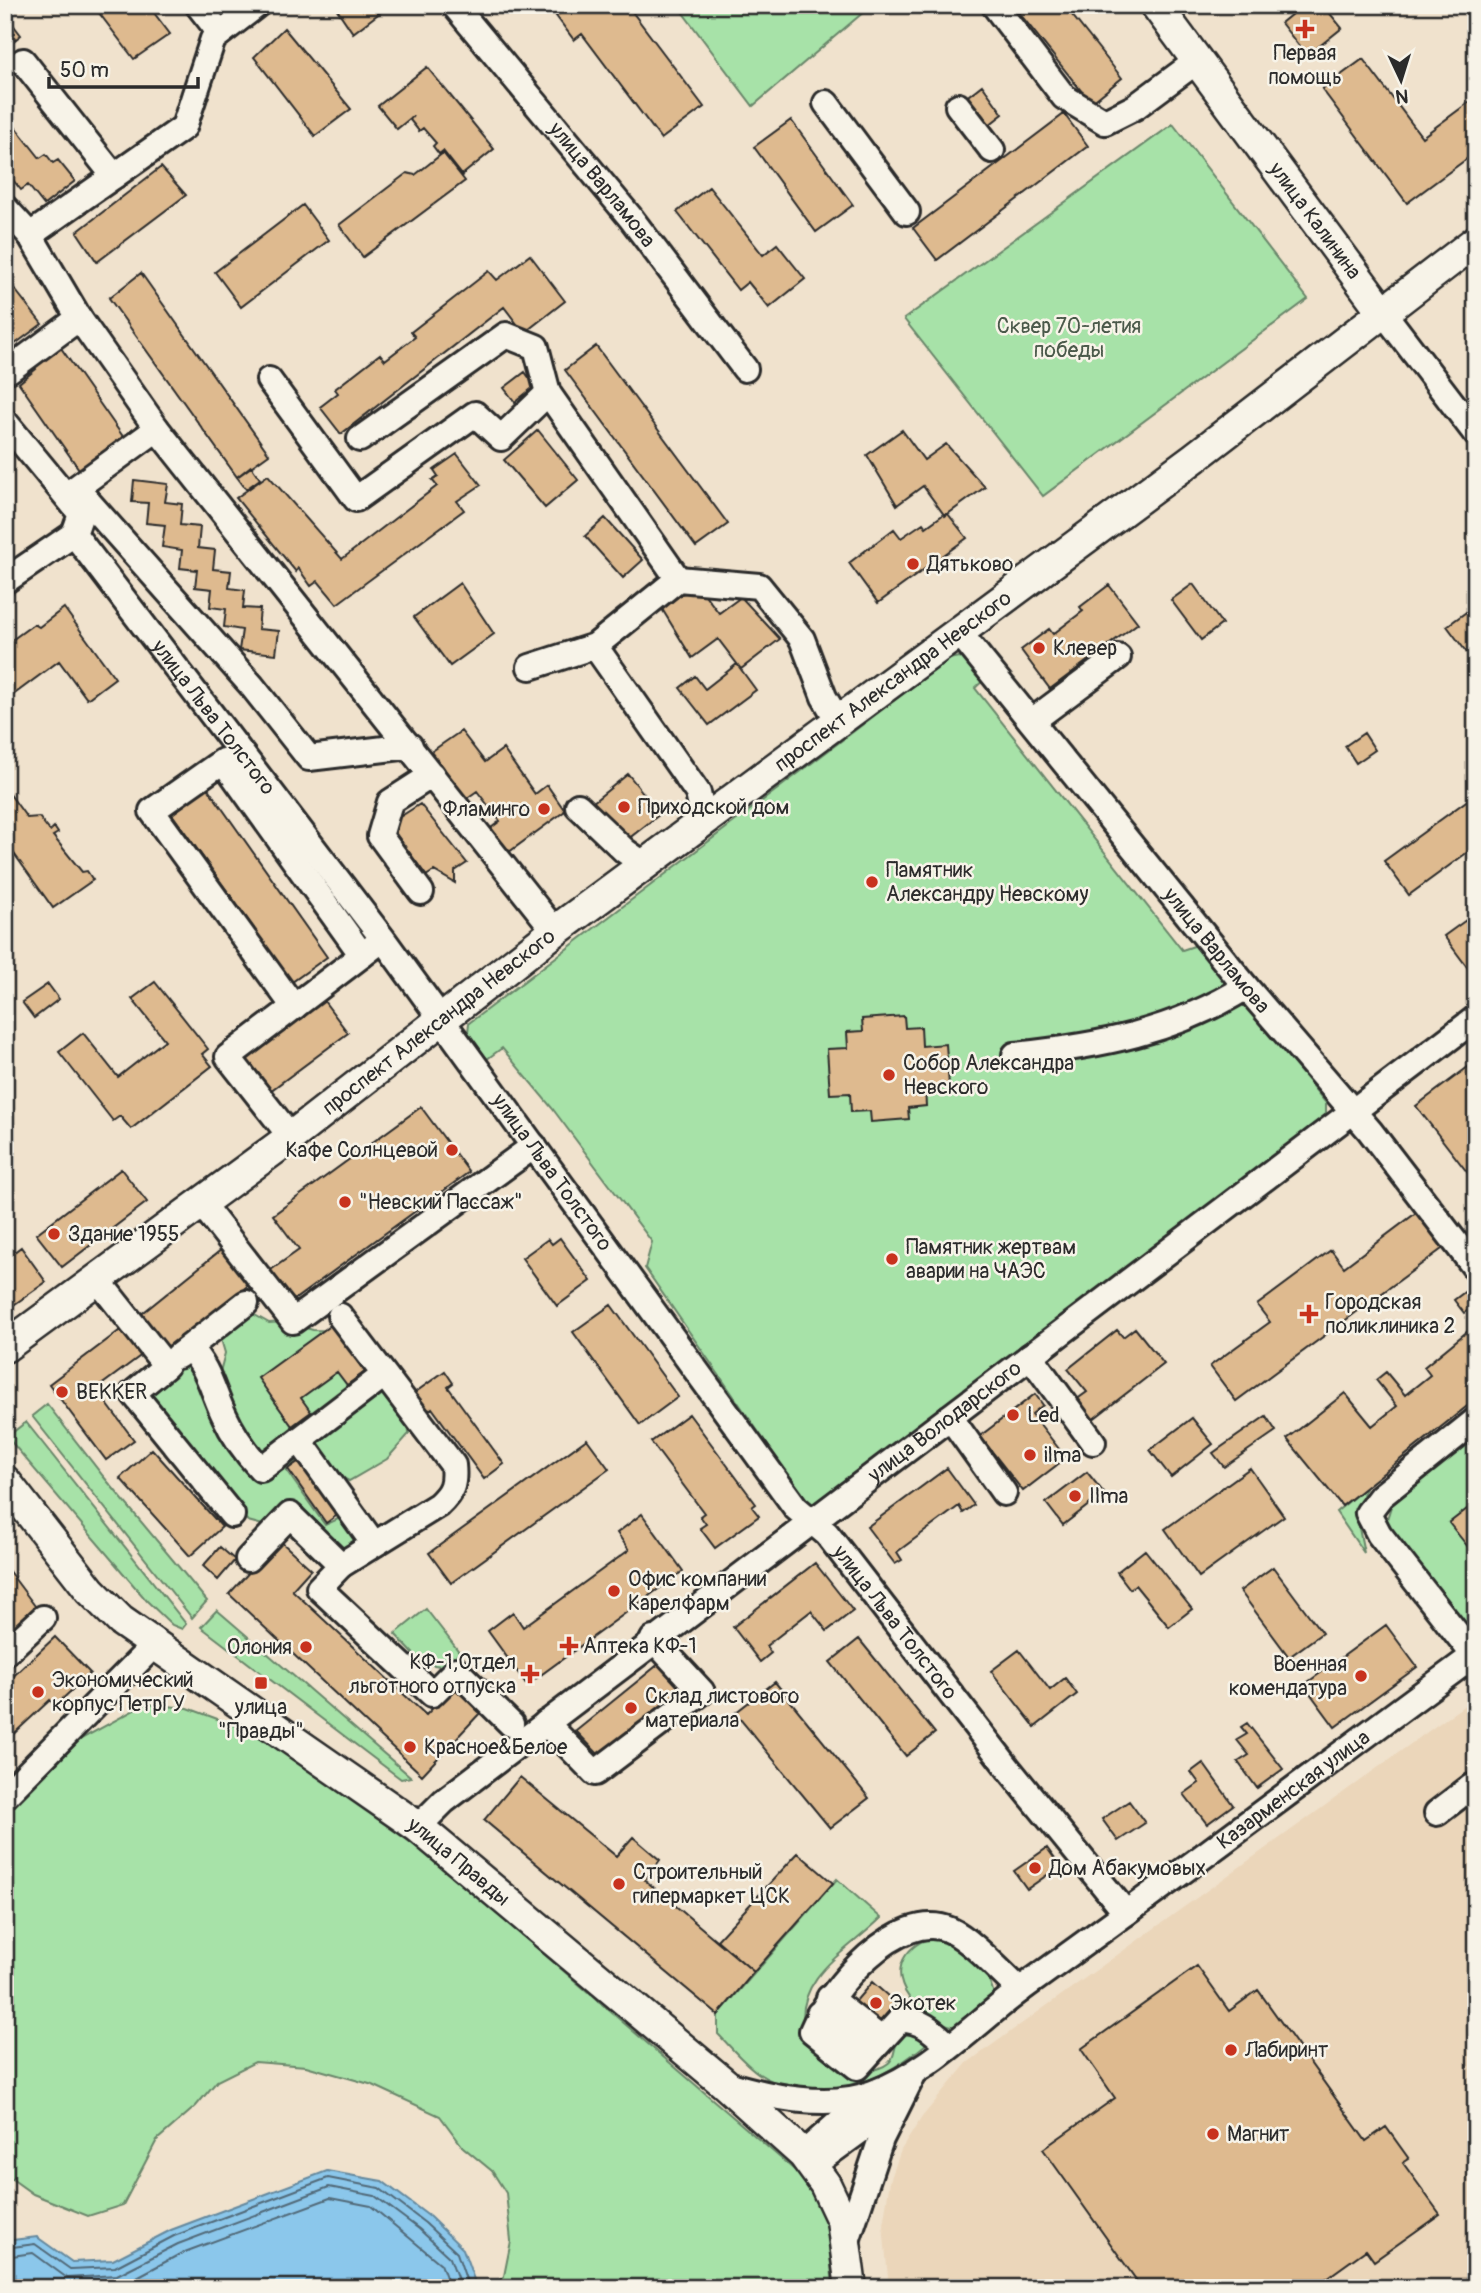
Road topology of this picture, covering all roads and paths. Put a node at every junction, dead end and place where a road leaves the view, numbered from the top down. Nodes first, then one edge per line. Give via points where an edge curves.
1 (198, 5) edge
2 (454, 5) edge
3 (994, 5) edge
4 (1156, 5) edge
5 (255, 6) edge
6 (220, 33) junction
7 (23, 61) dead end
8 (1197, 61) junction
9 (826, 103) dead end
10 (958, 106) dead end
11 (992, 150) dead end
12 (114, 176) junction
13 (5, 208) edge
14 (908, 212) dead end
15 (30, 235) junction
16 (1476, 241) edge
17 (1383, 312) junction
18 (79, 318) junction
19 (5, 365) edge
20 (745, 369) dead end
21 (269, 380) dead end
22 (548, 393) junction
23 (5, 422) edge
24 (157, 429) junction
25 (1476, 434) edge
26 (360, 439) dead end
27 (74, 534) junction
28 (678, 579) junction
29 (5, 581) edge
30 (958, 631) junction
31 (596, 646) junction
32 (1118, 657) dead end
33 (530, 667) dead end
34 (838, 721) junction
35 (1032, 721) junction
36 (411, 746) junction
37 (432, 775) junction
38 (578, 806) dead end
39 (704, 822) junction
40 (645, 865) junction
41 (421, 892) dead end
42 (555, 932) junction
43 (383, 939) junction
44 (362, 955) junction
45 (1246, 987) junction
46 (294, 1007) junction
47 (1476, 1018) edge
48 (442, 1022) junction
49 (1015, 1055) dead end
50 (1351, 1112) junction
51 (291, 1137) junction
52 (534, 1146) junction
53 (201, 1203) junction
54 (1476, 1269) edge
55 (97, 1279) junction
56 (246, 1303) dead end
57 (340, 1316) dead end
58 (5, 1347) edge
59 (188, 1348) junction
60 (1030, 1356) junction
61 (166, 1366) junction
62 (384, 1375) junction
63 (950, 1417) junction
64 (1476, 1420) edge
65 (300, 1441) junction
66 (1093, 1443) dead end
67 (5, 1481) edge
68 (1004, 1493) dead end
69 (232, 1515) dead end
70 (810, 1523) junction
71 (374, 1544) junction
72 (248, 1559) dead end
73 (341, 1565) junction
74 (43, 1618) dead end
75 (653, 1639) junction
76 (154, 1645) junction
77 (5, 1653) edge
78 (1475, 1656) edge
79 (546, 1723) junction
80 (511, 1724) dead end
81 (1476, 1793) edge
82 (5, 1796) edge
83 (1437, 1813) dead end
84 (418, 1827) junction
85 (1126, 1913) junction
86 (1020, 1990) junction
87 (824, 2006) junction
88 (875, 2046) junction
89 (949, 2046) junction
90 (912, 2077) junction
91 (724, 2083) junction
92 (870, 2095) junction
93 (895, 2105) junction
94 (808, 2160) junction
95 (846, 2244) junction
96 (851, 2288) edge

1 - 6 street
2 - 20 street, улица Варламова via 630,217
3 - 8 street via 1064,97 1105,122 1135,107
4 - 8 main road, улица Калинина
5 - 6 street
6 - 12 street via 213,39 184,127
7 - 12 street
8 - 17 main road, улица Калинина
9 - 14 street
10 - 11 street
12 - 15 street
13 - 15 street
15 - 18 street
16 - 17 main road, проспект Александра Невского
17 - 25 street, улица Калинина
17 - 30 main road, проспект Александра Невского
18 - 19 street via 9,370
18 - 24 street
21 - 22 street via 356,499 475,414 501,439
22 - 26 street via 536,347 506,335
22 - 28 street
23 - 27 street via 81,514
24 - 36 street
24 - 36 street via 76,488 252,686 309,758
27 - 29 street
27 - 43 street, улица Льва Толстого
28 - 31 street
28 - 34 street via 759,586 802,639
30 - 34 main road, проспект Александра Невского
30 - 35 street, улица Варламова
31 - 33 street
31 - 39 street via 698,793
32 - 35 street
34 - 39 main road, проспект Александра Невского
35 - 45 street, улица Варламова
36 - 37 street
37 - 41 street via 390,802 380,836
37 - 42 street
38 - 40 street
39 - 40 main road, проспект Александра Невского
40 - 42 main road, проспект Александра Невского
42 - 48 main road, проспект Александра Невского
43 - 44 street
43 - 48 street, улица Льва Толстого
44 - 46 street
44 - 46 street via 223,761 152,811
45 - 49 street via 1202,1014 1140,1034
45 - 50 street, улица Варламова
46 - 51 street via 228,1057
47 - 50 street, улица Володарского
48 - 51 main road, проспект Александра Невского
48 - 52 street, улица Льва Толстого
50 - 54 street, улица Варламова
50 - 60 street, улица Володарского
51 - 53 main road, проспект Александра Невского
52 - 53 street via 293,1321
52 - 70 street, улица Льва Толстого
53 - 55 main road, проспект Александра Невского
55 - 58 main road, проспект Александра Невского
55 - 61 street
56 - 59 street
57 - 62 street
59 - 61 street
59 - 65 street via 210,1376 238,1441 261,1469
60 - 63 street, улица Володарского
60 - 66 street
61 - 69 street via 133,1393
62 - 65 street
62 - 71 street via 453,1465 455,1479 451,1492 438,1505
63 - 68 street
63 - 70 street, улица Володарского
64 - 78 street via 1381,1496 1368,1513 1379,1534
65 - 71 street
67 - 76 main road, улица Правды via 90,1590
70 - 75 street, улица Володарского
70 - 85 street, улица Льва Толстого via 827,1534
71 - 73 street
72 - 73 street via 290,1515
73 - 80 street via 319,1588 432,1694 456,1670
74 - 77 street
75 - 79 street, улица Володарского
75 - 79 street via 702,1692 595,1773
76 - 82 street
76 - 84 main road, улица Правды
78 - 85 street, Казарменская улица
79 - 84 street, улица Володарского via 444,1801
81 - 83 street via 1471,1787
84 - 91 main road, улица Правды
85 - 86 street, Казарменская улица
86 - 87 street via 952,1930 931,1924 883,1946 856,1968
86 - 89 street, Казарменская улица
87 - 88 street
87 - 88 street via 812,2031 856,2067
88 - 89 street via 900,2020 927,2026
89 - 90 street, Казарменская улица
90 - 92 street
90 - 93 street
91 - 92 street via 785,2097 840,2100
91 - 94 main road, улица Правды
92 - 94 street
93 - 94 street
93 - 95 street
94 - 95 main road, улица Правды via 836,2206
95 - 96 main road, улица Правды

